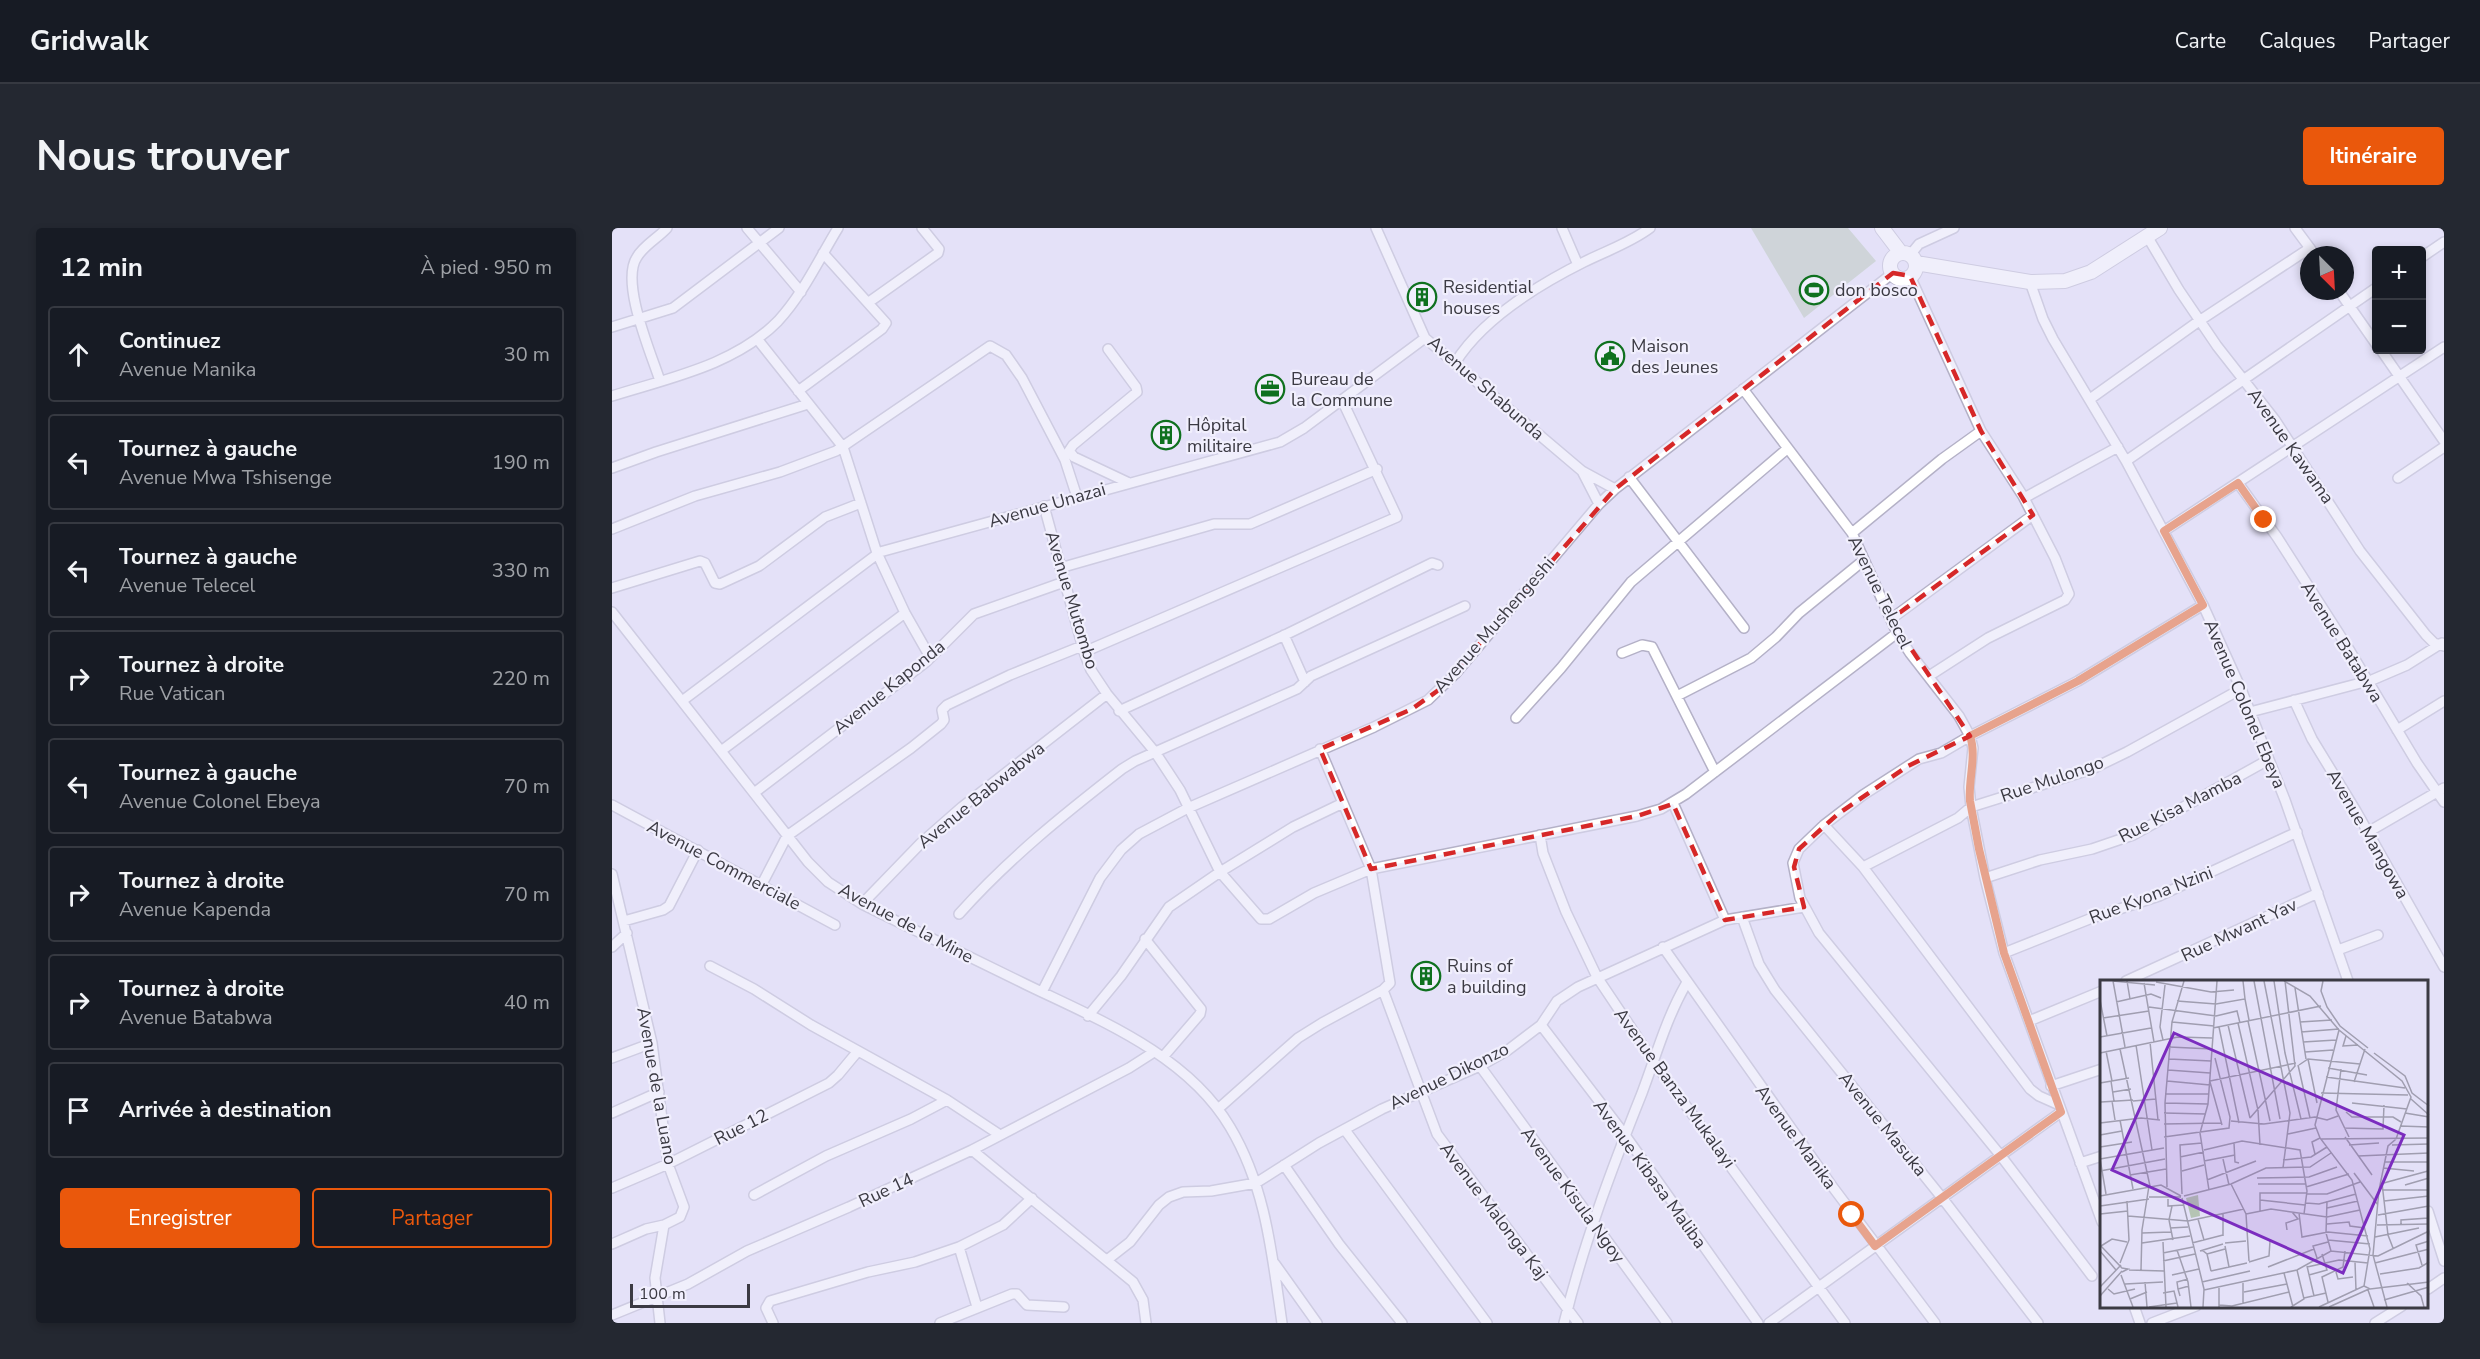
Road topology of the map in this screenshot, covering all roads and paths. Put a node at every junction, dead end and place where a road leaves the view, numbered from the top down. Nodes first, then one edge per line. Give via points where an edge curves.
1 (667, 228) edge
2 (747, 228) edge
3 (780, 228) edge
4 (838, 228) edge
5 (922, 228) edge
6 (1376, 228) edge
7 (1562, 228) edge
8 (1650, 228) edge
9 (1882, 228) edge
10 (1954, 228) edge
11 (2295, 228) edge
12 (2153, 231) edge
13 (2444, 242) edge
14 (761, 243) junction
15 (2308, 246) edge
16 (823, 253) junction
17 (2426, 254) edge
18 (2300, 259) edge
19 (1909, 262) junction
20 (1578, 265) junction
21 (1893, 273) junction
22 (2030, 282) junction
23 (2372, 291) edge
24 (801, 292) junction
25 (2346, 300) edge
26 (869, 302) junction
27 (2350, 306) junction
28 (640, 319) junction
29 (2199, 321) junction
30 (612, 327) edge
31 (1425, 338) junction
32 (2372, 338) edge
33 (758, 340) junction
34 (2444, 347) edge
35 (1108, 349) dead end
36 (2383, 354) edge
37 (1455, 363) junction
38 (2399, 376) junction
39 (2243, 379) junction
40 (660, 381) junction
41 (1743, 389) junction
42 (798, 391) junction
43 (612, 396) edge
44 (2090, 399) junction
45 (1342, 400) junction
46 (808, 404) junction
47 (1981, 430) junction
48 (2444, 441) edge
49 (2294, 446) junction
50 (843, 447) junction
51 (2118, 447) junction
52 (2444, 447) edge
53 (1786, 449) junction
54 (2126, 461) junction
55 (612, 468) edge
56 (1377, 469) junction
57 (1582, 471) junction
58 (1629, 477) junction
59 (2398, 478) dead end
60 (1127, 482) junction
61 (2238, 483) junction
62 (1615, 489) junction
63 (1077, 496) junction
64 (2024, 498) junction
65 (861, 503) junction
66 (1599, 504) junction
67 (1044, 506) junction
68 (2032, 515) junction
69 (612, 529) edge
70 (2164, 531) junction
71 (1852, 533) junction
72 (1679, 540) junction
73 (877, 553) junction
74 (1864, 560) junction
75 (1438, 565) dead end
76 (1060, 568) junction
77 (1064, 582) junction
78 (612, 588) edge
79 (2203, 605) junction
80 (1465, 606) dead end
81 (612, 612) edge
82 (905, 613) junction
83 (1892, 619) junction
84 (1744, 628) dead end
85 (1898, 633) junction
86 (1284, 635) junction
87 (2443, 644) edge
88 (1083, 649) junction
89 (1622, 653) dead end
90 (930, 657) junction
91 (1929, 676) junction
92 (2367, 681) junction
93 (1305, 682) junction
94 (2241, 689) junction
95 (1107, 694) junction
96 (1677, 696) junction
97 (2294, 700) junction
98 (682, 701) junction
99 (2444, 701) edge
100 (1119, 711) junction
101 (2250, 712) junction
102 (1516, 718) dead end
103 (2397, 730) junction
104 (1970, 736) junction
105 (1320, 749) junction
106 (721, 751) junction
107 (1155, 752) junction
108 (2268, 760) junction
109 (1715, 772) junction
110 (2440, 790) edge
111 (754, 793) junction
112 (1343, 802) junction
113 (2444, 802) edge
114 (1673, 803) junction
115 (612, 805) edge
116 (1971, 807) junction
117 (1188, 808) junction
118 (1824, 825) junction
119 (2297, 831) junction
120 (2368, 832) junction
121 (1540, 835) junction
122 (788, 836) junction
123 (698, 850) junction
124 (1863, 867) junction
125 (1371, 869) junction
126 (1220, 872) junction
127 (612, 874) edge
128 (1985, 878) junction
129 (762, 884) junction
130 (614, 887) edge
131 (2318, 893) junction
132 (862, 904) junction
133 (1804, 907) junction
134 (959, 914) dead end
135 (1743, 917) junction
136 (1725, 920) junction
137 (624, 921) junction
138 (835, 925) dead end
139 (612, 933) edge
140 (627, 933) junction
141 (2378, 935) dead end
142 (1145, 939) junction
143 (615, 944) edge
144 (1663, 947) junction
145 (2338, 950) junction
146 (2004, 953) junction
147 (710, 966) dead end
148 (2444, 967) edge
149 (1597, 977) junction
150 (2128, 980) edge
151 (2348, 980) edge
152 (1686, 984) junction
153 (1383, 990) junction
154 (1042, 992) junction
155 (2100, 992) edge
156 (1088, 1016) junction
157 (2029, 1021) junction
158 (1541, 1026) junction
159 (652, 1043) junction
160 (858, 1051) junction
161 (1159, 1055) junction
162 (612, 1058) edge
163 (1653, 1062) junction
164 (1480, 1066) junction
165 (2100, 1070) edge
166 (2051, 1086) junction
167 (1423, 1091) junction
168 (659, 1092) junction
169 (947, 1100) junction
170 (2059, 1108) junction
171 (1218, 1109) junction
172 (612, 1113) edge
173 (1345, 1130) junction
174 (1000, 1135) junction
175 (1625, 1135) junction
176 (972, 1150) junction
177 (2001, 1156) junction
178 (2100, 1156) edge
179 (2080, 1163) junction
180 (668, 1164) junction
181 (1284, 1165) junction
182 (1256, 1183) junction
183 (612, 1188) edge
184 (754, 1195) dead end
185 (1032, 1198) junction
186 (1943, 1199) junction
187 (2100, 1217) edge
188 (2429, 1217) edge
189 (1593, 1224) junction
190 (664, 1225) junction
191 (612, 1244) edge
192 (1875, 1246) junction
193 (959, 1247) junction
194 (1107, 1260) junction
195 (2444, 1261) edge
196 (1273, 1262) junction
197 (2092, 1276) dead end
198 (2444, 1278) edge
199 (1819, 1286) junction
200 (2429, 1288) edge
201 (656, 1298) junction
202 (977, 1307) junction
203 (1064, 1307) dead end
204 (2135, 1308) edge
205 (2191, 1308) edge
206 (2399, 1308) edge
207 (1567, 1309) junction
208 (612, 1315) edge
209 (956, 1320) edge
210 (660, 1323) edge
211 (773, 1323) edge
212 (940, 1323) edge
213 (1146, 1323) edge
214 (1282, 1323) edge
215 (1317, 1323) edge
216 (1402, 1323) edge
217 (1486, 1323) edge
218 (1564, 1323) edge
219 (1578, 1323) edge
220 (1667, 1323) edge
221 (1758, 1323) edge
222 (1770, 1323) edge
223 (1845, 1323) edge
224 (1935, 1323) edge
225 (2038, 1323) edge
226 (2140, 1323) edge
227 (2152, 1323) edge
228 (2375, 1323) edge

1 - 28 street via 639,254 631,269 631,287
2 - 14 street
3 - 14 street
4 - 16 street
5 - 26 street via 938,253
6 - 31 street, Avenue Shabunda
7 - 20 street
8 - 20 street
9 - 19 street
10 - 19 street via 1919,244
11 - 15 street
12 - 22 street via 2082,277
12 - 29 street, Avenue Kawama
13 - 17 street
14 - 24 street
14 - 28 street via 673,308
16 - 24 street
16 - 26 street
18 - 29 street
19 - 21 street via 1901,279
19 - 21 street via 1896,255 1891,264
19 - 22 street
19 - 47 street
20 - 37 street via 1506,309 1466,345
21 - 41 street, Avenue Mushengeshi
22 - 44 street, Avenue Colonel Ebeya via 2047,329
23 - 27 street
24 - 33 street
25 - 27 street
26 - 42 street via 886,325
27 - 32 street
27 - 39 street
28 - 30 street
28 - 40 street
29 - 39 street, Avenue Kawama
29 - 44 street
31 - 37 street, Avenue Shabunda
31 - 45 street, Avenue Unazai
33 - 40 street via 731,357
33 - 42 street
34 - 38 street
35 - 60 street via 1137,392 1073,445 1070,452
36 - 38 street
37 - 57 street, Avenue Shabunda
38 - 48 street
38 - 49 street
39 - 49 street, Avenue Kawama
39 - 54 street
40 - 43 street
41 - 53 street, Avenue Telecel
41 - 58 street, Avenue Mushengeshi
42 - 46 street
44 - 51 street, Avenue Colonel Ebeya
45 - 56 street
45 - 60 street, Avenue Unazai via 1280,442
46 - 50 street
46 - 55 street
47 - 64 street
47 - 71 street
49 - 61 street
49 - 87 street, Avenue Kawama via 2373,568 2426,635
50 - 63 street via 992,346 1006,355 1022,378 1065,460
50 - 65 street
50 - 69 street via 780,472 695,496
51 - 54 street, Avenue Colonel Ebeya
51 - 64 street
52 - 59 street
53 - 71 street, Avenue Telecel
53 - 72 street
54 - 70 street, Avenue Colonel Ebeya
56 - 76 street via 1250,524 1214,524
56 - 88 street via 1398,517
57 - 62 street
57 - 66 street
58 - 62 street, Avenue Mushengeshi
58 - 72 street
60 - 63 street, Avenue Unazai
61 - 70 street
61 - 92 street, Avenue Batabwa via 2277,537
62 - 66 street, Avenue Mushengeshi
63 - 67 street, Avenue Unazai
64 - 68 street
65 - 73 street
65 - 78 street via 825,517 759,566 720,584 715,583 705,563 700,561
66 - 105 street, Avenue Mushengeshi via 1455,674 1428,700
67 - 73 street, Avenue Unazai
67 - 76 street, Avenue Mutombo
68 - 83 street
68 - 91 street via 2063,578 2068,598 1988,638
70 - 79 street, Avenue Colonel Ebeya
71 - 74 street, Avenue Telecel
72 - 84 street
72 - 102 street via 1631,582
73 - 82 street
73 - 98 street, Avenue Unazai
74 - 83 street, Avenue Telecel
74 - 96 street via 1751,658
75 - 86 street via 1432,563
76 - 77 street, Avenue Mutombo
77 - 88 street, Avenue Mutombo
77 - 90 street, Avenue Kaponda via 978,611
79 - 94 street, Avenue Colonel Ebeya
79 - 104 street via 2078,681
80 - 93 street via 1363,651
81 - 98 street, Avenue de la Mine
82 - 90 street
82 - 106 street
83 - 85 street, Avenue Telecel
85 - 91 street, Avenue Telecel
85 - 109 street
86 - 93 street
86 - 100 street
87 - 92 street via 2407,665
88 - 95 street, Avenue Mutombo
88 - 122 street via 1010,675 946,705 941,724
89 - 96 street via 1641,645 1652,647
90 - 111 street, Avenue Kaponda
91 - 104 street, Avenue Telecel
92 - 97 street
92 - 103 street, Avenue Batabwa
93 - 107 street
94 - 101 street, Avenue Colonel Ebeya
94 - 116 street, Rue Mulongo via 2092,769
95 - 100 street, Avenue Mutombo
95 - 132 street, Avenue Babwabwa via 962,807
96 - 109 street
97 - 101 street
97 - 120 street, Avenue Mangowa via 2312,739
98 - 106 street, Avenue de la Mine
99 - 103 street
100 - 107 street, Avenue Mutombo
101 - 108 street, Avenue Colonel Ebeya
103 - 110 street, Avenue Batabwa
104 - 116 street, Avenue Telecel
104 - 118 street via 1941,753 1918,759
105 - 112 street
105 - 117 street, Avenue Mushengeshi
106 - 111 street, Avenue de la Mine
107 - 117 street, Avenue Mutombo
107 - 134 street via 1122,769 1039,833
108 - 119 street, Avenue Colonel Ebeya
108 - 128 street, Rue Kisa Mamba via 2133,835
109 - 114 street
110 - 113 street, Avenue Batabwa
110 - 120 street
111 - 122 street, Avenue de la Mine
112 - 125 street
112 - 126 street via 1293,827
114 - 121 street via 1637,816
114 - 136 street
115 - 123 street, Avenue Commerciale
116 - 124 street, Rue Mulongo via 1958,818
116 - 128 street, Avenue Telecel
117 - 126 street, Avenue Mutombo
117 - 154 street, Avenue Mushengeshi via 1139,834 1115,857
118 - 124 street
118 - 133 street via 1794,859
119 - 131 street, Avenue Colonel Ebeya
119 - 146 street, Rue Kyona Nzini via 2158,896
120 - 148 street, Avenue Mangowa
121 - 125 street
121 - 149 street, Avenue Banza Mukalayi via 1558,893
122 - 129 street
122 - 132 street, Avenue de la Mine via 823,877
123 - 129 street, Avenue Commerciale
123 - 137 street via 669,906
124 - 170 street via 2030,1089
125 - 126 street, Avenue Mutombo via 1314,893 1265,920 1258,917
125 - 153 street via 1391,980
126 - 142 street via 1169,907
127 - 130 street, Avenue de la Luano
128 - 146 street, Avenue Telecel
129 - 138 street, Avenue Commerciale
130 - 137 street, Avenue de la Luano
131 - 145 street, Avenue Colonel Ebeya
131 - 150 street, Rue Mwant Yav
132 - 154 street, Avenue de la Mine
133 - 135 street, Avenue Dikonzo
133 - 177 street via 1819,933
135 - 136 street, Avenue Dikonzo
135 - 186 street, Avenue Masuka via 1769,983
136 - 144 street, Avenue Dikonzo
137 - 140 street, Avenue de la Luano
139 - 143 street
140 - 143 street
140 - 159 street, Avenue de la Luano
141 - 145 street
142 - 156 street
142 - 161 street, Rue 14 via 1202,1009
144 - 149 street, Avenue Dikonzo
144 - 152 street, Avenue Manika
145 - 151 street, Avenue Colonel Ebeya
146 - 157 street, Avenue Telecel
147 - 160 street
149 - 158 street, Avenue Dikonzo via 1561,997
149 - 163 street, Avenue Banza Mukalayi
152 - 163 street via 1666,1023
152 - 192 street, Avenue Manika
153 - 167 street, Avenue Malonga Kaj
153 - 171 street via 1298,1038
154 - 156 street, Avenue de la Mine
155 - 157 street
156 - 161 street, Avenue de la Mine
157 - 166 street, Avenue Telecel
158 - 164 street, Avenue Dikonzo
158 - 175 street, Avenue Kibasa Maliba
159 - 162 street
159 - 168 street, Avenue de la Luano
160 - 169 street
160 - 180 street, Rue 12 via 829,1083
161 - 171 street, Avenue de la Mine
161 - 174 street, Rue 14
163 - 175 street
163 - 199 street, Avenue Banza Mukalayi
164 - 167 street, Avenue Dikonzo
164 - 189 street, Avenue Kisula Ngoy
165 - 166 street
166 - 170 street, Avenue Telecel
167 - 173 street, Avenue Dikonzo
167 - 207 street, Avenue Malonga Kaj via 1442,1142
168 - 172 street
168 - 180 street, Avenue de la Luano
169 - 174 street
169 - 184 street via 826,1156
170 - 177 street
170 - 179 street, Avenue Telecel
171 - 182 street, Avenue de la Mine
173 - 181 street, Avenue Dikonzo
173 - 217 street
174 - 176 street, Rue 14
175 - 189 street
175 - 221 street, Avenue Kibasa Maliba
176 - 185 street
176 - 201 street, Rue 14 via 747,1251
177 - 186 street
177 - 197 street
178 - 179 street
179 - 187 street, Avenue Telecel
180 - 183 street, Rue 12
180 - 190 street, Avenue de la Luano via 684,1210 680,1217
181 - 182 street, Avenue Dikonzo
181 - 216 street via 1339,1244
182 - 194 street via 1169,1197 1130,1242
182 - 196 street, Avenue de la Mine via 1269,1229
185 - 193 street via 1003,1225
185 - 194 street
186 - 192 street
186 - 225 street, Avenue Masuka
188 - 195 street
189 - 207 street
189 - 220 street, Avenue Kisula Ngoy
190 - 191 street via 654,1225
190 - 201 street via 655,1278
192 - 199 street
192 - 224 street, Avenue Manika
193 - 202 street
193 - 211 street via 770,1301 766,1308
194 - 213 street via 1138,1289
196 - 214 street, Avenue de la Mine
196 - 215 street
198 - 200 street
199 - 222 street
199 - 223 street, Avenue Banza Mukalayi
201 - 208 street, Rue 14
201 - 210 street
202 - 203 street via 1015,1294 1027,1305
202 - 209 street
204 - 226 street
205 - 227 street
206 - 228 street
207 - 218 street
207 - 219 street, Avenue Malonga Kaj
209 - 212 street

